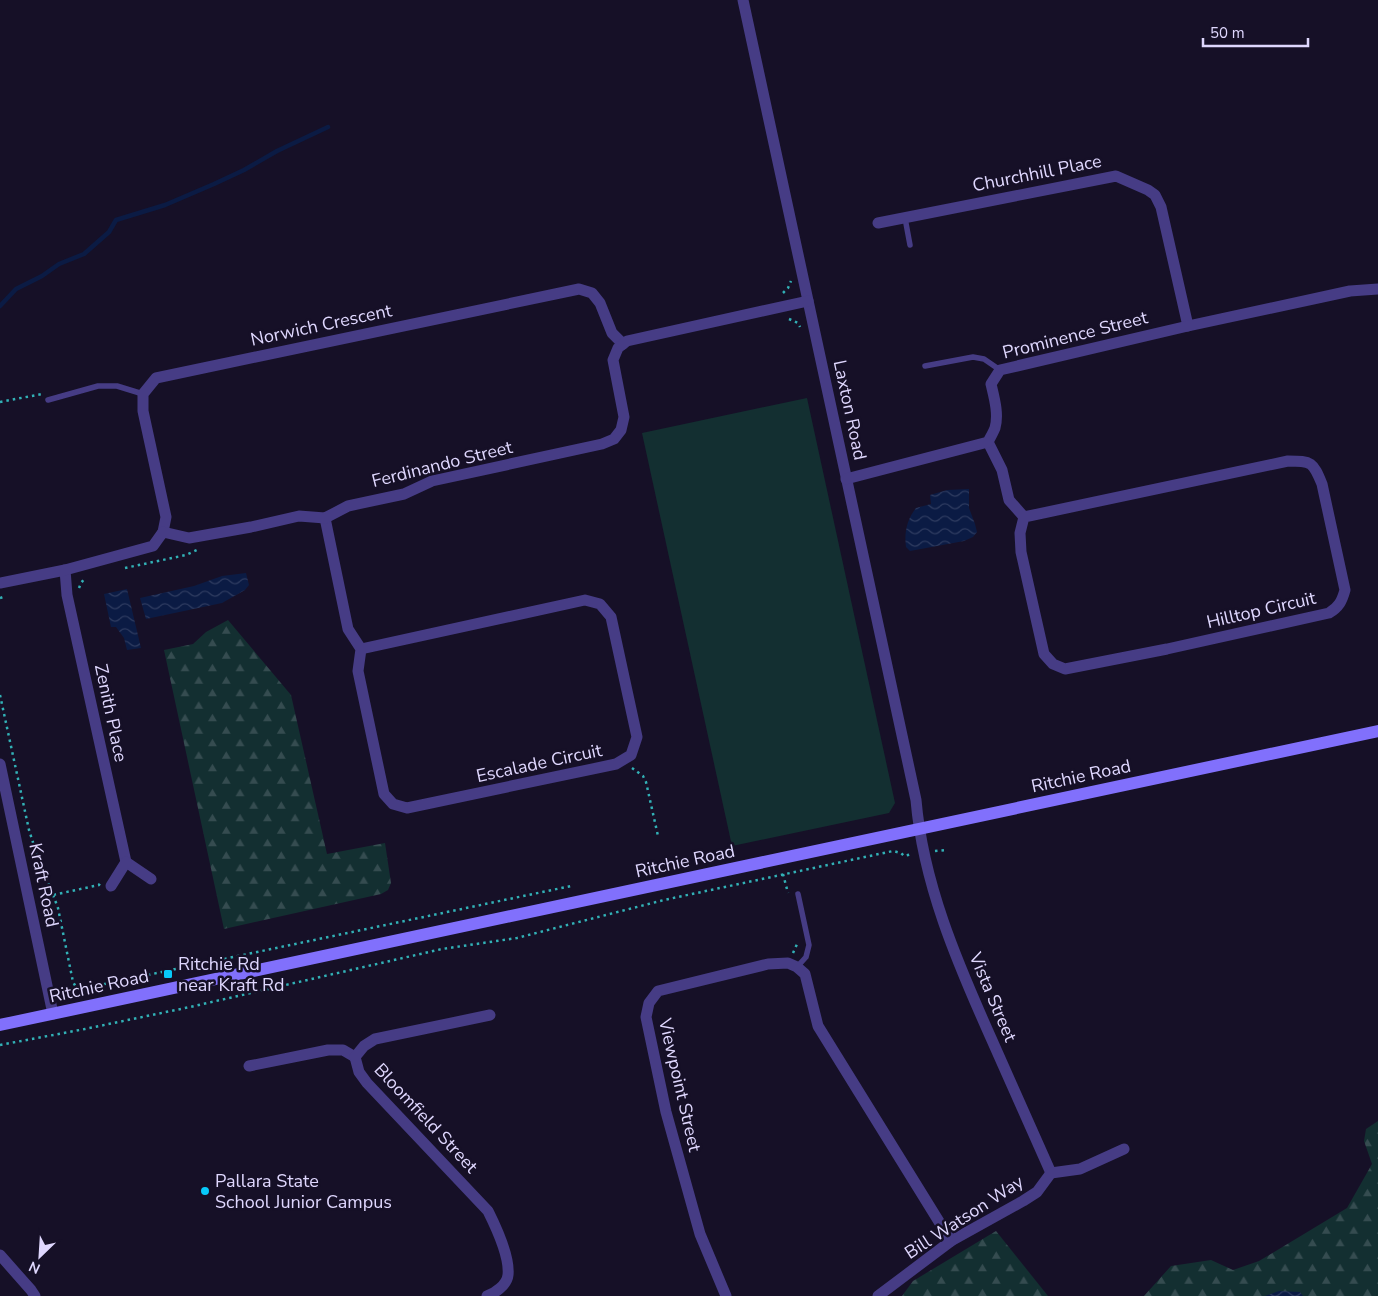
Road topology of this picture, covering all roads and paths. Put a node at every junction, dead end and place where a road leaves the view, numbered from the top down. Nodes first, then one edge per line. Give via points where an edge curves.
1 (744, 0) edge
2 (905, 218) junction
3 (878, 223) dead end
4 (910, 245) dead end
5 (790, 275) dead end
6 (1378, 289) edge
7 (776, 295) dead end
8 (808, 301) junction
9 (785, 319) dead end
10 (1188, 326) junction
11 (803, 331) dead end
12 (623, 344) junction
13 (925, 366) dead end
14 (1000, 370) junction
15 (143, 394) junction
16 (48, 400) joint
17 (0, 402) edge
18 (988, 442) junction
19 (846, 479) junction
20 (1024, 517) junction
21 (325, 518) junction
22 (163, 532) junction
23 (202, 548) dead end
24 (120, 569) dead end
25 (65, 570) junction
26 (92, 575) dead end
27 (0, 583) edge
28 (78, 592) dead end
29 (361, 649) junction
30 (0, 695) edge
31 (1378, 730) edge
32 (0, 764) edge
33 (632, 768) dead end
34 (918, 829) junction
35 (658, 836) dead end
36 (946, 850) dead end
37 (924, 852) junction
38 (126, 862) junction
39 (783, 874) junction
40 (151, 879) dead end
41 (106, 884) joint
42 (571, 886) dead end
43 (53, 894) junction
44 (798, 894) dead end
45 (789, 899) dead end
46 (799, 941) dead end
47 (792, 965) junction
48 (53, 1014) junction
49 (490, 1015) dead end
50 (0, 1026) edge
51 (0, 1045) edge
52 (355, 1057) junction
53 (249, 1066) dead end
54 (1124, 1149) dead end
55 (1051, 1173) junction
56 (951, 1241) junction
57 (0, 1255) edge
58 (35, 1296) edge
59 (487, 1296) edge
60 (726, 1296) edge
61 (878, 1296) edge

1 - 8 street, Laxton Road
2 - 3 street, Churchhill Place
2 - 4 lane
2 - 10 street, Churchhill Place via 1116,176 1148,190 1155,195 1161,207
5 - 7 path via 788,288
6 - 10 street, Prominence Street via 1350,291
8 - 12 street
8 - 19 street, Laxton Road
9 - 11 path via 798,323
10 - 14 street, Prominence Street
12 - 15 street, Norwich Crescent via 612,333 600,303 592,293 579,288 156,378
12 - 21 street, Ferdinando Street via 613,360 624,417 621,430 614,439 432,481 404,494 348,506
13 - 14 lane via 973,357 984,359
14 - 18 street, Prominence Street via 991,384 996,416
15 - 16 lane via 117,386 98,386
15 - 22 street via 143,411 166,517
16 - 17 path via 42,393
18 - 19 street
18 - 20 street via 1002,470 1009,500
19 - 34 street, Laxton Road via 916,800
20 - 20 street, Hilltop Circuit via 1288,461 1305,461 1316,468 1322,484 1345,590 1343,599 1329,613 1065,668 1053,664 1044,654 1021,552 1020,533
21 - 22 street via 299,516 189,538
21 - 29 street via 348,629
22 - 25 street via 153,546
23 - 24 path via 186,555
25 - 27 street
25 - 38 street, Zenith Place via 67,595
26 - 28 path via 85,578
29 - 29 street, Escalade Circuit via 358,671 384,794 395,805 407,808 616,764 631,755 638,737 611,617 600,604 585,600
30 - 43 path via 29,830
31 - 34 street, Ritchie Road
32 - 48 street, Kraft Road
33 - 35 path via 646,782
34 - 37 street, Vista Street
34 - 48 street, Ritchie Road
36 - 37 path
37 - 39 path via 904,856 893,851
37 - 55 street, Vista Street via 940,913
38 - 40 street
38 - 41 street
39 - 45 path
39 - 51 path via 664,900 517,938 442,949 190,1007
41 - 43 path
42 - 43 path via 81,989 74,982
44 - 47 lane via 809,945 806,957
46 - 47 path
47 - 56 street via 804,974 818,1026
47 - 60 street, Viewpoint Street via 768,964 658,991 649,1003 646,1017 666,1112 698,1225
48 - 50 street, Ritchie Road
49 - 52 street, Bloomfield Street via 376,1039
52 - 53 street via 343,1050 328,1050
52 - 59 street, Bloomfield Street via 359,1072 367,1083 488,1211 507,1261 508,1277 497,1292
54 - 55 street via 1080,1168
55 - 56 street, Bill Watson Way via 1030,1197
56 - 61 street, Bill Watson Way
57 - 58 street

